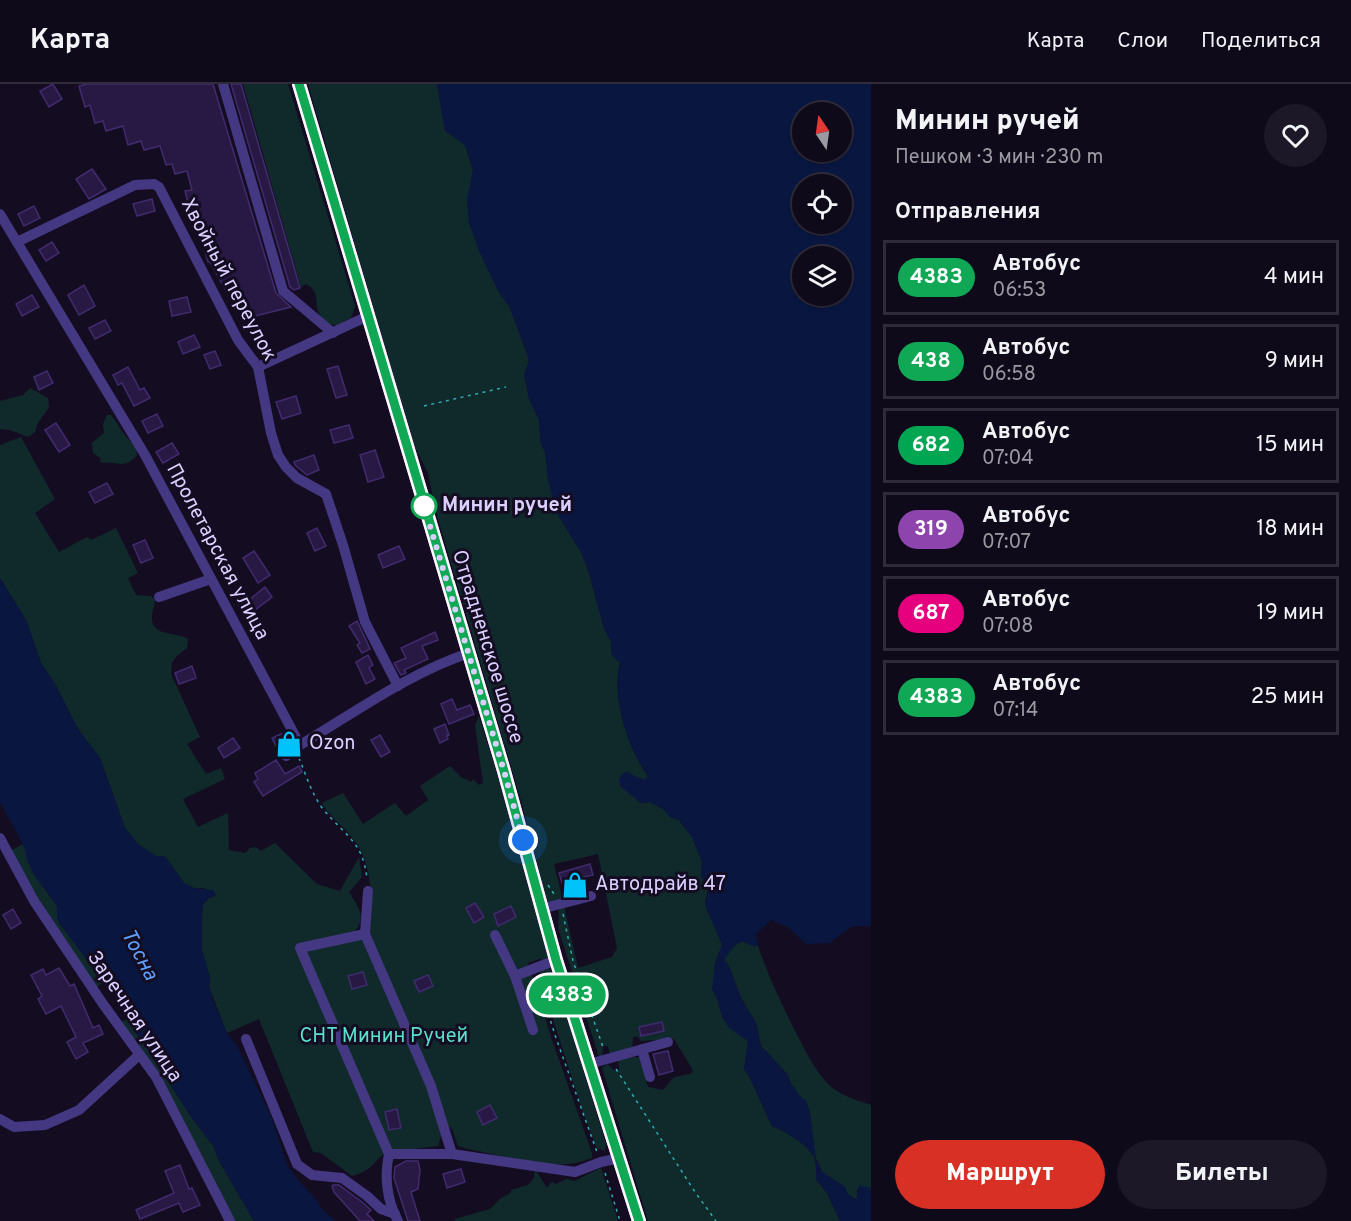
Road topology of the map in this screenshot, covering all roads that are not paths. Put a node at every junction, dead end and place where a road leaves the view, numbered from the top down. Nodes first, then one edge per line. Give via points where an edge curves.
1 (223, 84) edge
2 (299, 84) edge
3 (0, 214) edge
4 (17, 242) junction
5 (368, 316) junction
6 (333, 333) junction
7 (258, 367) junction
8 (211, 579) junction
9 (159, 597) dead end
10 (469, 653) junction
11 (398, 686) junction
12 (0, 838) edge
13 (368, 891) road end
14 (591, 896) dead end
15 (542, 909) junction
16 (365, 934) junction
17 (495, 935) dead end
18 (556, 960) junction
19 (515, 976) junction
20 (533, 1030) dead end
21 (246, 1039) dead end
22 (668, 1042) dead end
23 (642, 1049) junction
24 (139, 1055) junction
25 (589, 1064) junction
26 (650, 1077) dead end
27 (0, 1119) edge
28 (389, 1154) junction
29 (452, 1154) junction
30 (620, 1158) junction
31 (396, 1218) edge
32 (230, 1221) edge
33 (639, 1221) edge

1 - 6 street via 283,291
2 - 5 main road, Отрадненское шоссе
3 - 4 street, Пролетарская улица
4 - 7 street, Хвойный переулок via 135,185 154,184 238,340
4 - 8 street, Пролетарская улица via 145,454
5 - 6 street
5 - 10 main road, Отрадненское шоссе
6 - 7 street
7 - 11 street, Хвойный переулок via 278,454 297,478 326,494 365,622
8 - 9 street
8 - 11 street, Пролетарская улица via 293,750
10 - 11 street
10 - 15 main road, Отрадненское шоссе
12 - 24 street, Заречная улица via 34,901
13 - 16 street
14 - 15 street
15 - 18 main road, Отрадненское шоссе
16 - 28 street via 300,948
16 - 29 street via 431,1086
17 - 19 street
18 - 19 street
18 - 25 main road, Отрадненское шоссе
19 - 20 street
21 - 31 street via 297,1164 312,1175 342,1178
22 - 23 street
23 - 25 street
23 - 26 street
24 - 27 street via 79,1110 45,1125 14,1127
24 - 32 street, Заречная улица via 156,1077
25 - 30 main road, Отрадненское шоссе
28 - 29 street
28 - 31 street via 386,1178
29 - 30 street via 575,1172
30 - 33 main road, Отрадненское шоссе

